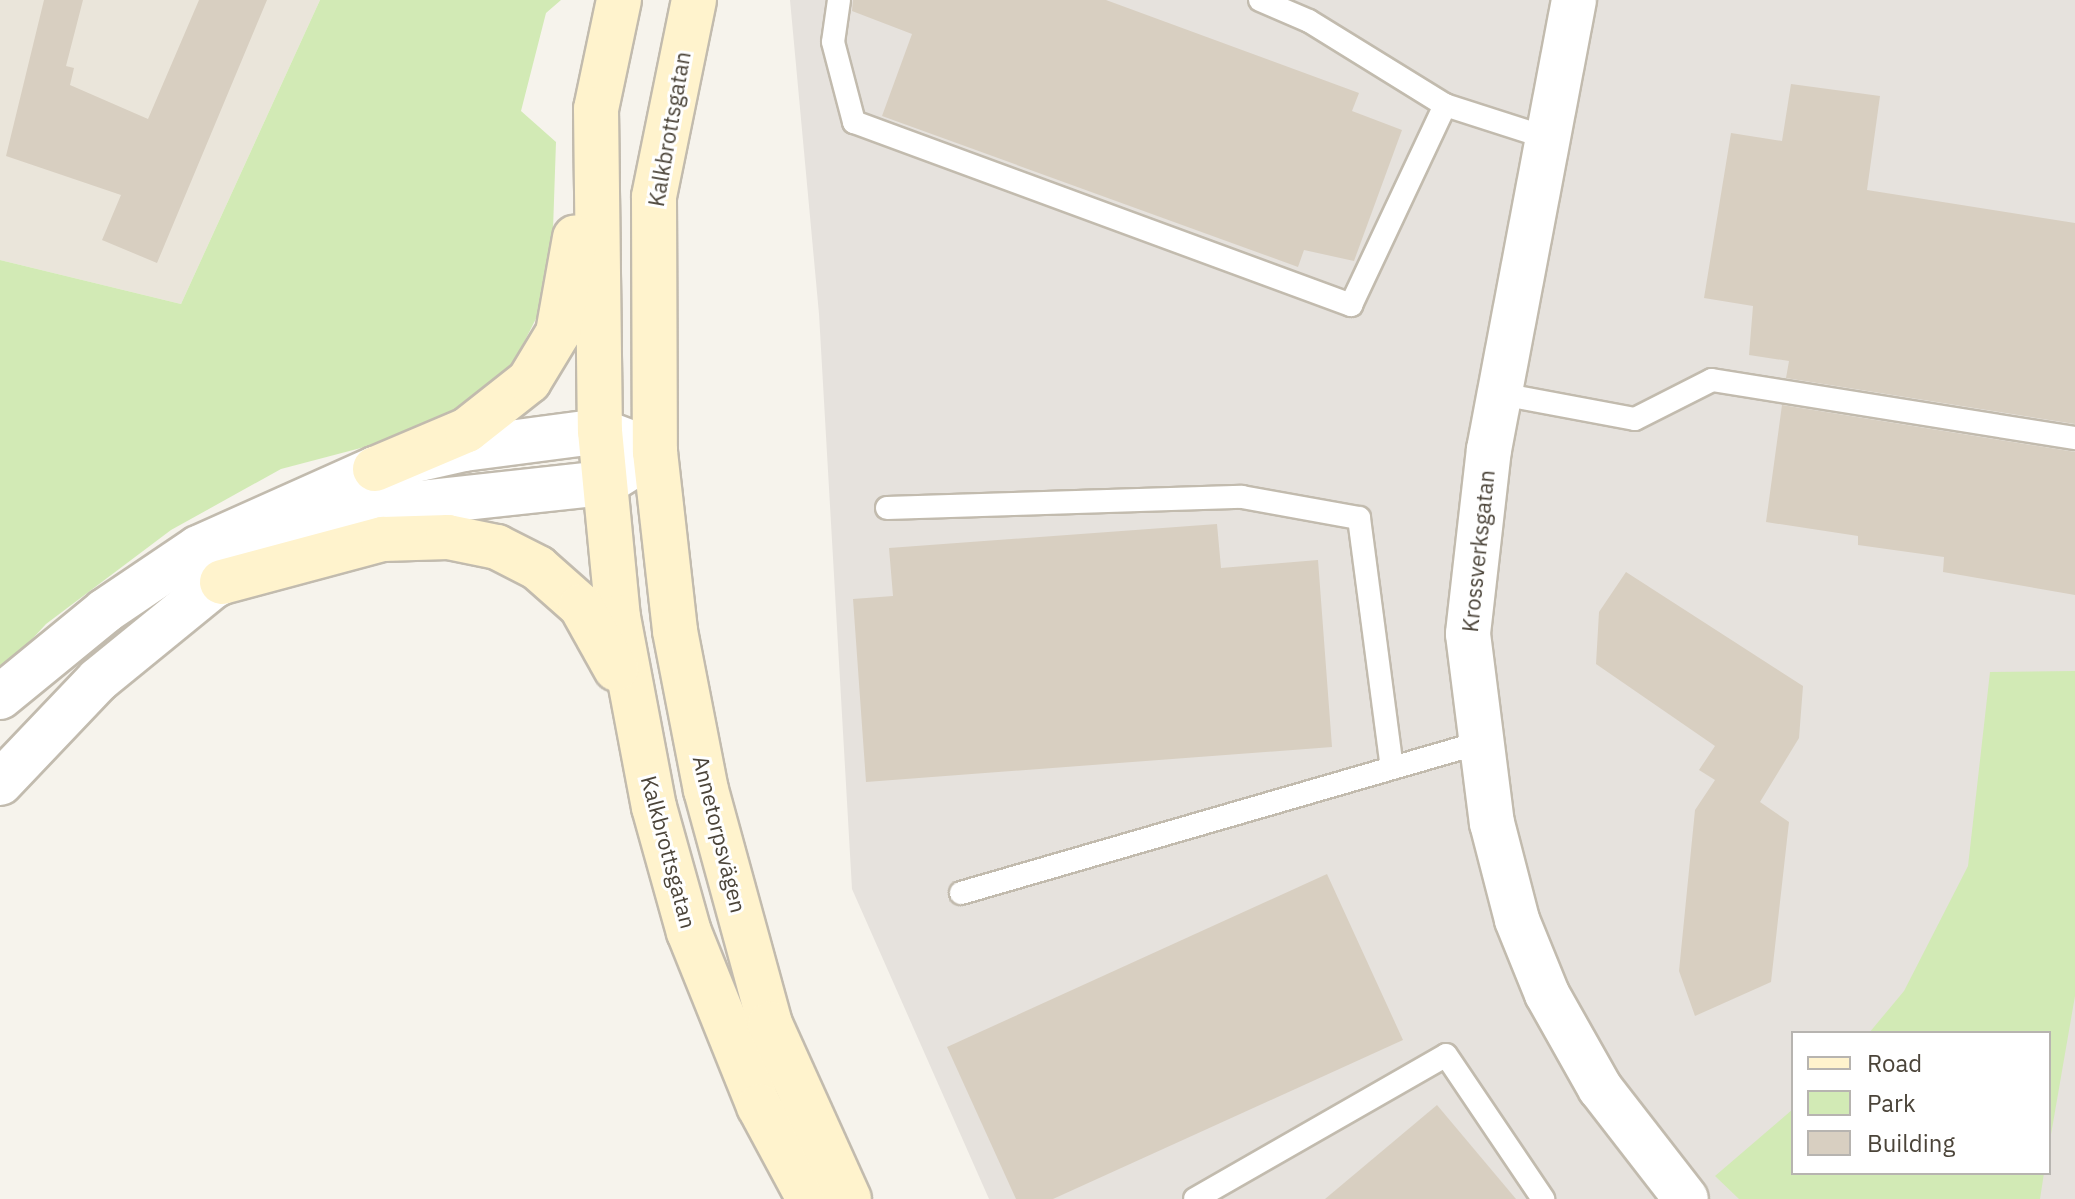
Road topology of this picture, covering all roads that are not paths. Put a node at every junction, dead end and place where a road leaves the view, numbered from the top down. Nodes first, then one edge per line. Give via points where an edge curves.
1 (619, 0) edge
2 (694, 0) edge
3 (839, 0) edge
4 (1260, 0) edge
5 (1574, 0) edge
6 (1445, 105) junction
7 (596, 109) junction
8 (1548, 138) junction
9 (1501, 394) junction
10 (600, 431) junction
11 (2075, 438) edge
12 (655, 452) junction
13 (375, 469) junction
14 (605, 483) junction
15 (887, 508) dead end
16 (222, 582) junction
17 (0, 697) edge
18 (637, 718) junction
19 (1479, 743) junction
20 (1392, 768) junction
21 (0, 783) edge
22 (961, 893) dead end
23 (809, 1199) edge
24 (849, 1199) edge
25 (1195, 1199) edge
26 (1543, 1199) edge
27 (1686, 1199) edge

1 - 7 main road, Kalkbrottsgatan
2 - 12 main road, Kalkbrottsgatan via 654,197
3 - 6 lane via 833,42 854,122 1351,305
4 - 6 lane via 1309,21
5 - 8 street, Krossverksgatan
6 - 8 lane
7 - 10 main road, Kalkbrottsgatan
7 - 13 main road via 558,333 529,381 467,430
8 - 9 street, Krossverksgatan
9 - 11 lane via 1635,419 1712,380
9 - 19 street, Krossverksgatan via 1468,634
10 - 12 street
10 - 13 street via 464,449
10 - 14 main road, Kalkbrottsgatan
12 - 14 street
12 - 24 main road, Annetorpsvägen via 675,631 706,790 770,1024
13 - 17 street via 198,548 138,587
14 - 16 street via 392,506 338,523
14 - 18 main road, Kalkbrottsgatan via 618,617
15 - 20 lane via 1242,497 1359,518
16 - 18 main road via 383,539 448,537 497,547 538,568 581,606
16 - 21 street via 98,680
18 - 23 main road, Kalkbrottsgatan via 689,932 759,1106
19 - 20 lane
19 - 27 street, Krossverksgatan via 1517,920 1547,994 1600,1088
20 - 22 lane
25 - 26 lane via 1446,1055

